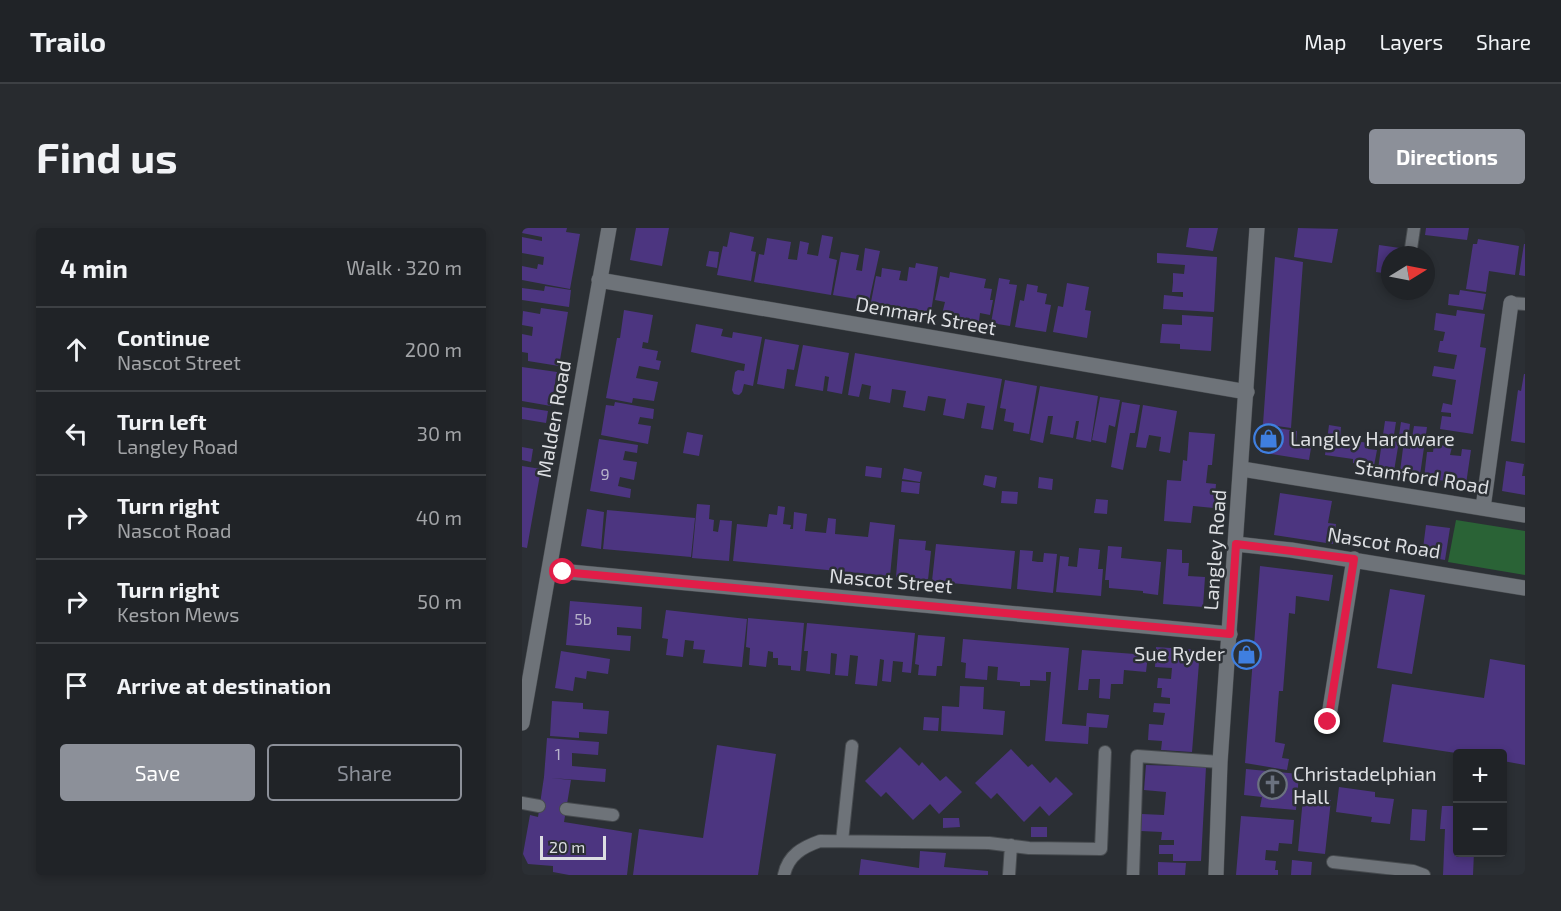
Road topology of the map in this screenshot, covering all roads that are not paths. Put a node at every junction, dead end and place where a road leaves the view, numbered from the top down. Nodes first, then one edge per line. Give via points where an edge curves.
1 (609, 228) edge
2 (1257, 228) edge
3 (1414, 228) edge
4 (1411, 246) edge
5 (599, 280) junction
6 (1518, 304) edge
7 (1247, 392) junction
8 (1242, 469) junction
9 (1483, 508) junction
10 (1525, 515) edge
11 (1236, 544) junction
12 (1354, 559) junction
13 (549, 570) junction
14 (1525, 588) edge
15 (1230, 634) junction
16 (1328, 722) dead end
17 (522, 723) edge
18 (852, 746) dead end
19 (1105, 752) dead end
20 (1220, 762) junction
21 (522, 804) edge
22 (539, 806) dead end
23 (566, 809) dead end
24 (614, 815) dead end
25 (842, 841) junction
26 (1011, 845) junction
27 (1333, 862) dead end
28 (784, 875) edge
29 (1009, 875) edge
30 (1133, 875) edge
31 (1216, 875) edge
32 (1424, 875) edge

1 - 5 street, Malden Road
2 - 7 street, Langley Road
3 - 4 lane
5 - 7 street, Denmark Street
5 - 13 street, Malden Road
6 - 9 street
7 - 8 street, Langley Road
8 - 9 street, Stamford Road
8 - 11 street, Langley Road
9 - 10 street, Stamford Road
11 - 12 street, Nascot Road
11 - 15 street, Langley Road
12 - 14 street, Nascot Road
12 - 16 street
13 - 15 street, Nascot Street
13 - 17 street, Malden Road
15 - 20 street, Langley Road
18 - 25 lane
19 - 26 lane via 1101,849
20 - 30 lane via 1137,756
20 - 31 street, Langley Road
21 - 22 lane
23 - 24 lane
25 - 26 lane
25 - 28 lane via 820,841 803,847 792,857
26 - 29 lane
27 - 32 lane

